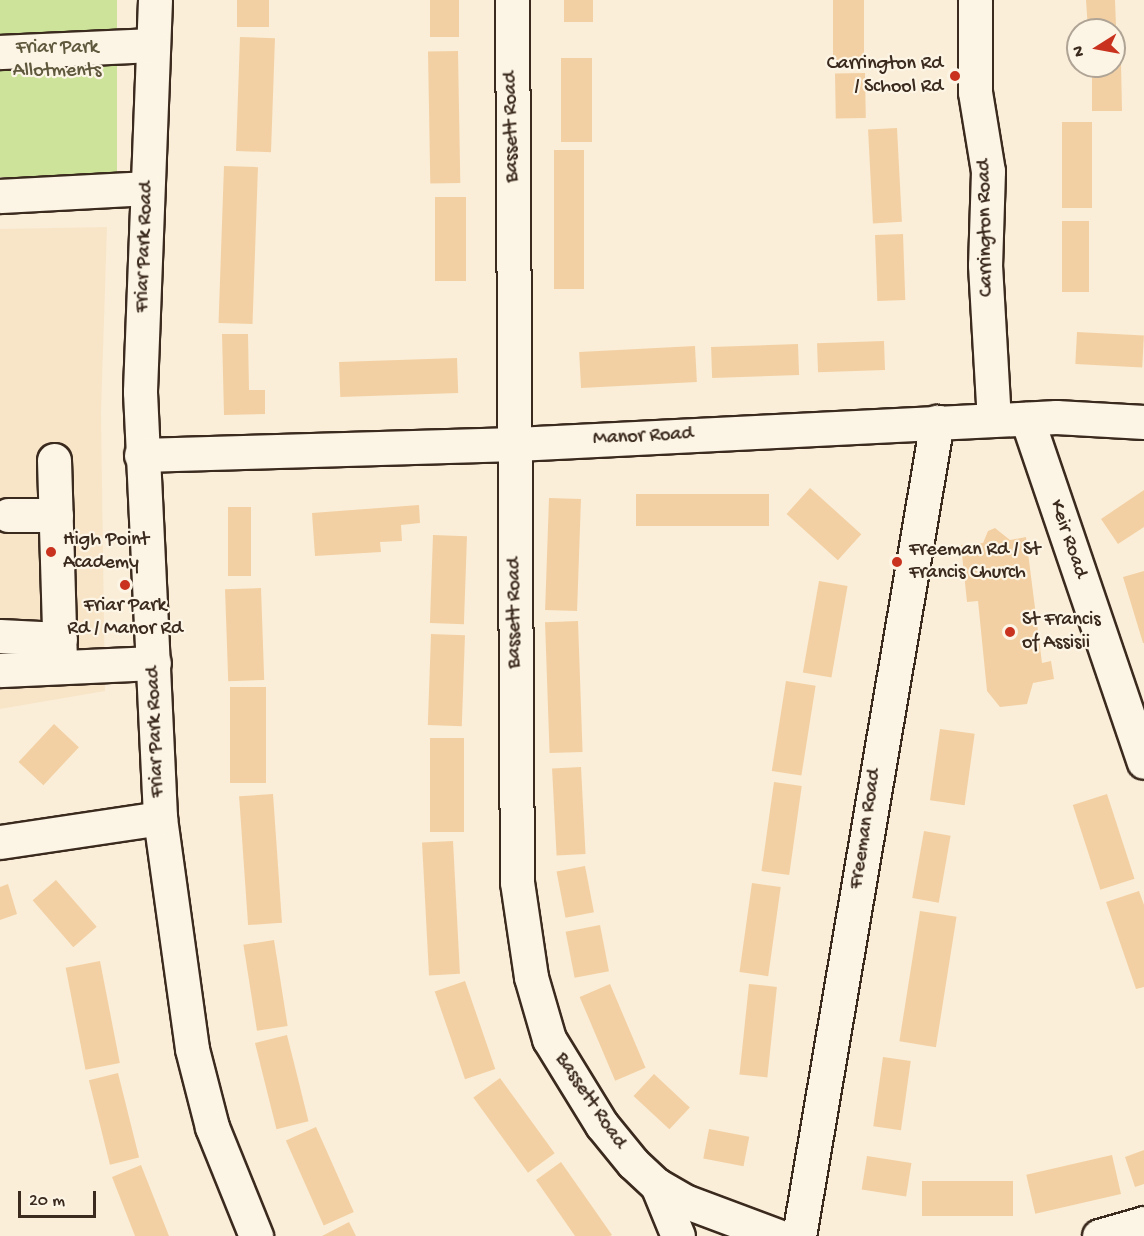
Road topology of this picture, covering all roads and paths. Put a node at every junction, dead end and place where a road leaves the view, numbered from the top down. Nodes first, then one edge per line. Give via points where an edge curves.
1 (155, 0) edge
2 (512, 0) edge
3 (975, 0) edge
4 (153, 45) junction
5 (0, 52) edge
6 (146, 188) junction
7 (0, 196) edge
8 (1027, 419) junction
9 (994, 420) junction
10 (937, 422) junction
11 (1144, 422) edge
12 (516, 444) junction
13 (141, 455) junction
14 (54, 460) dead end
15 (8, 515) dead end
16 (56, 515) junction
17 (0, 636) edge
18 (60, 652) junction
19 (154, 663) junction
20 (0, 670) edge
21 (1144, 762) edge
22 (160, 818) junction
23 (0, 842) edge
24 (657, 1185) junction
25 (1144, 1223) edge
26 (256, 1236) edge
27 (678, 1236) edge
28 (778, 1236) edge
29 (799, 1236) edge
30 (1099, 1236) edge

1 - 4 street, Friar Park Road
2 - 12 street, Bassett Road
3 - 9 street, Carrington Road via 975,92 988,171 985,265
4 - 5 street
4 - 6 street, Friar Park Road
6 - 7 street
6 - 13 street, Friar Park Road
8 - 9 street, Manor Road
8 - 11 street, Manor Road
8 - 21 street, Keir Road
9 - 10 street, Manor Road
10 - 12 street, Manor Road
10 - 29 street, Freeman Road
12 - 13 street, Manor Road
12 - 24 street, Bassett Road via 517,882 531,977 549,1039 568,1072 602,1125
13 - 19 street, Friar Park Road
14 - 16 street
15 - 16 street
16 - 18 street
17 - 18 street
18 - 19 street
18 - 20 street
19 - 22 street, Friar Park Road
22 - 23 street
22 - 26 street, Friar Park Road via 192,1049 212,1127
24 - 27 street, Bassett Road
24 - 28 street, Bassett Road via 721,1218
25 - 30 street

